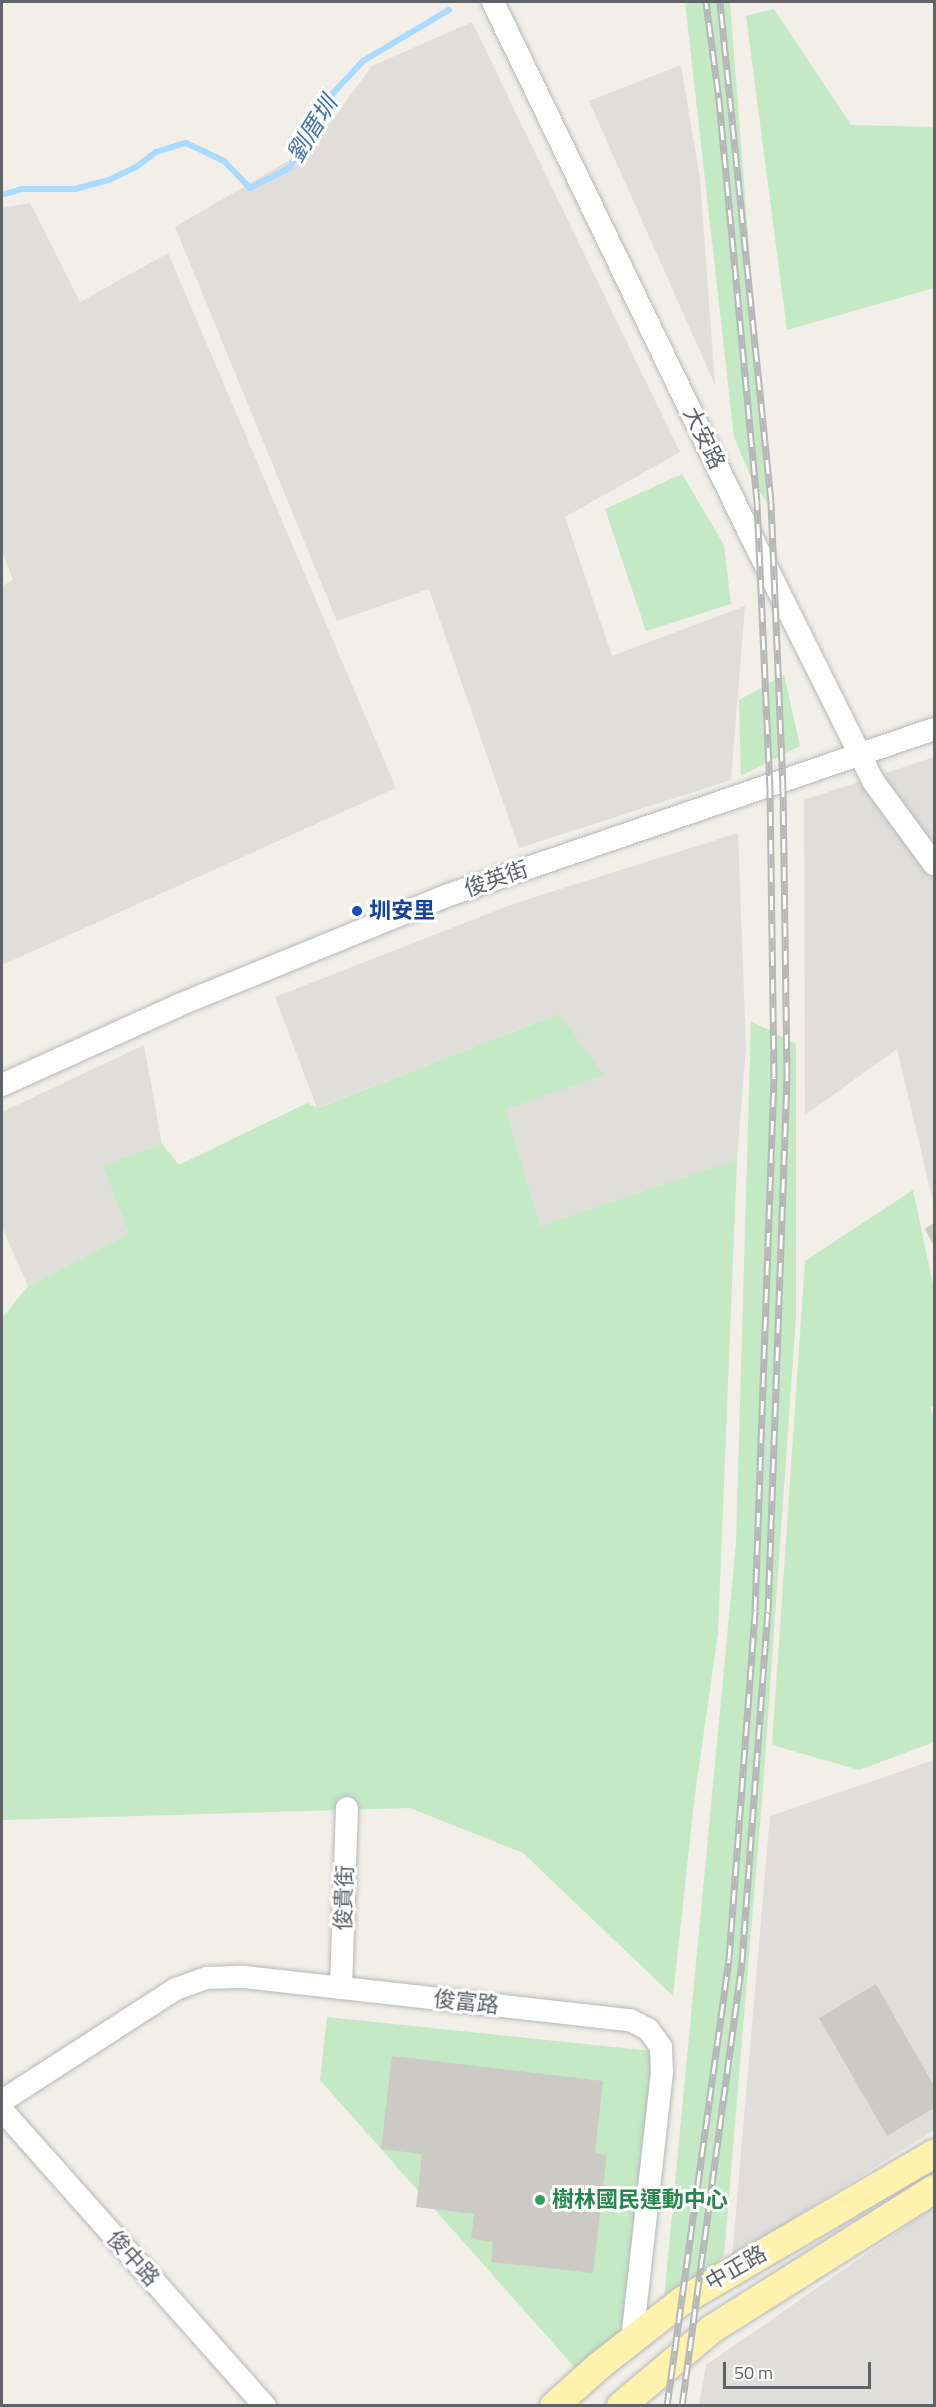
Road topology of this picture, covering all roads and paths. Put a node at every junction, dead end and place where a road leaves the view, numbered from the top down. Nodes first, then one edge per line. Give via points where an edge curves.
1 (494, 2) edge
2 (934, 729) edge
3 (860, 755) junction
4 (934, 864) edge
5 (2, 1085) edge
6 (347, 1808) dead end
7 (341, 1988) junction
8 (2, 2101) edge
9 (2, 2110) edge
10 (934, 2154) edge
11 (934, 2189) edge
12 (632, 2340) junction
13 (600, 2365) junction
14 (624, 2403) edge
15 (265, 2406) edge
16 (554, 2406) edge

1 - 3 street, 大安路
2 - 3 street, 俊英街
3 - 4 street, 大安路 via 873,781
3 - 5 street, 俊英街 via 449,895 163,1012
6 - 7 street, 俊貴街
7 - 8 street, 俊富路 via 244,1977 207,1978 176,1989
7 - 12 street, 俊富路 via 630,2020 648,2029 660,2047 662,2072
9 - 15 street, 俊中路
10 - 12 main road, 中正路 via 713,2280
11 - 14 main road, 中正路 via 712,2329
12 - 13 main road, 中正路
13 - 14 main road
13 - 16 main road, 中正路

